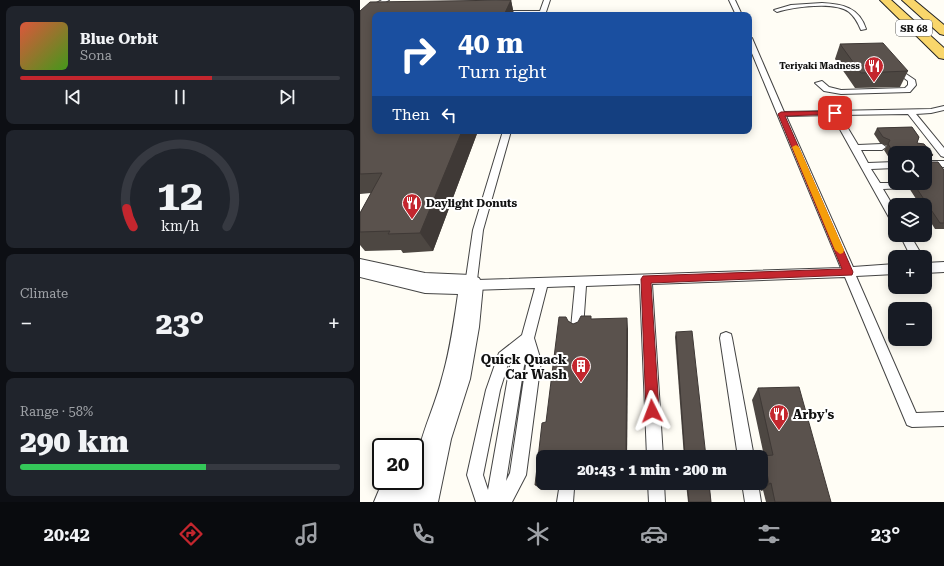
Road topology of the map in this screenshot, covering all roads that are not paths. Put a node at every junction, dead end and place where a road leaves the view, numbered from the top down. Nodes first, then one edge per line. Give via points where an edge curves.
1 (386, 0) edge
2 (547, 0) edge
3 (732, 0) edge
4 (885, 0) edge
5 (907, 0) edge
6 (777, 10) dead end
7 (543, 12) edge
8 (738, 12) edge
9 (360, 15) edge
10 (372, 15) edge
11 (863, 30) dead end
12 (944, 32) edge
13 (752, 45) edge
14 (942, 55) edge
15 (886, 59) edge
16 (819, 83) dead end
17 (944, 108) edge
18 (910, 111) junction
19 (931, 111) junction
20 (944, 112) edge
21 (835, 113) junction
22 (781, 114) junction
23 (506, 134) edge
24 (932, 146) edge
25 (937, 146) junction
26 (882, 147) dead end
27 (855, 148) junction
28 (944, 154) edge
29 (932, 164) edge
30 (944, 164) edge
31 (888, 165) edge
32 (865, 166) junction
33 (877, 186) junction
34 (888, 186) edge
35 (888, 201) edge
36 (944, 267) edge
37 (360, 268) edge
38 (932, 268) edge
39 (888, 269) edge
40 (849, 272) junction
41 (646, 279) junction
42 (581, 281) junction
43 (542, 282) junction
44 (471, 285) junction
45 (577, 328) edge
46 (528, 338) junction
47 (726, 338) dead end
48 (944, 419) edge
49 (436, 439) junction
50 (655, 450) edge
51 (745, 450) edge
52 (424, 457) edge
53 (400, 490) edge
54 (656, 490) edge
55 (751, 490) edge
56 (391, 502) edge
57 (421, 502) edge
58 (484, 502) edge
59 (494, 502) edge
60 (503, 502) edge
61 (657, 502) edge
62 (753, 502) edge

1 - 9 lane
2 - 7 lane
3 - 8 lane
4 - 14 main road, SR 68
5 - 12 main road, SR 68
6 - 11 lane via 786,7 841,7 851,11 862,24
9 - 10 lane
13 - 22 lane
15 - 16 lane via 911,80 911,88 901,91 841,92 827,89
17 - 19 lane
18 - 19 lane
18 - 21 lane
18 - 25 lane
19 - 20 lane
21 - 22 lane
21 - 27 lane
22 - 40 lane
23 - 44 lane via 478,230
24 - 25 lane
25 - 28 lane
26 - 27 lane
27 - 32 lane
29 - 30 lane
31 - 32 lane
32 - 33 lane
33 - 34 lane
33 - 35 lane
36 - 38 lane
37 - 44 street via 425,282
39 - 40 lane
40 - 41 lane
40 - 48 lane via 912,420
41 - 42 lane
41 - 50 lane
42 - 43 lane
42 - 45 lane
43 - 44 lane
43 - 46 lane
44 - 49 street via 456,379
46 - 58 lane via 504,357 493,390 474,475
46 - 59 lane via 517,366
46 - 60 lane via 534,361 518,475
47 - 51 lane
49 - 52 street
49 - 57 street
53 - 56 street
54 - 61 lane
55 - 62 lane

